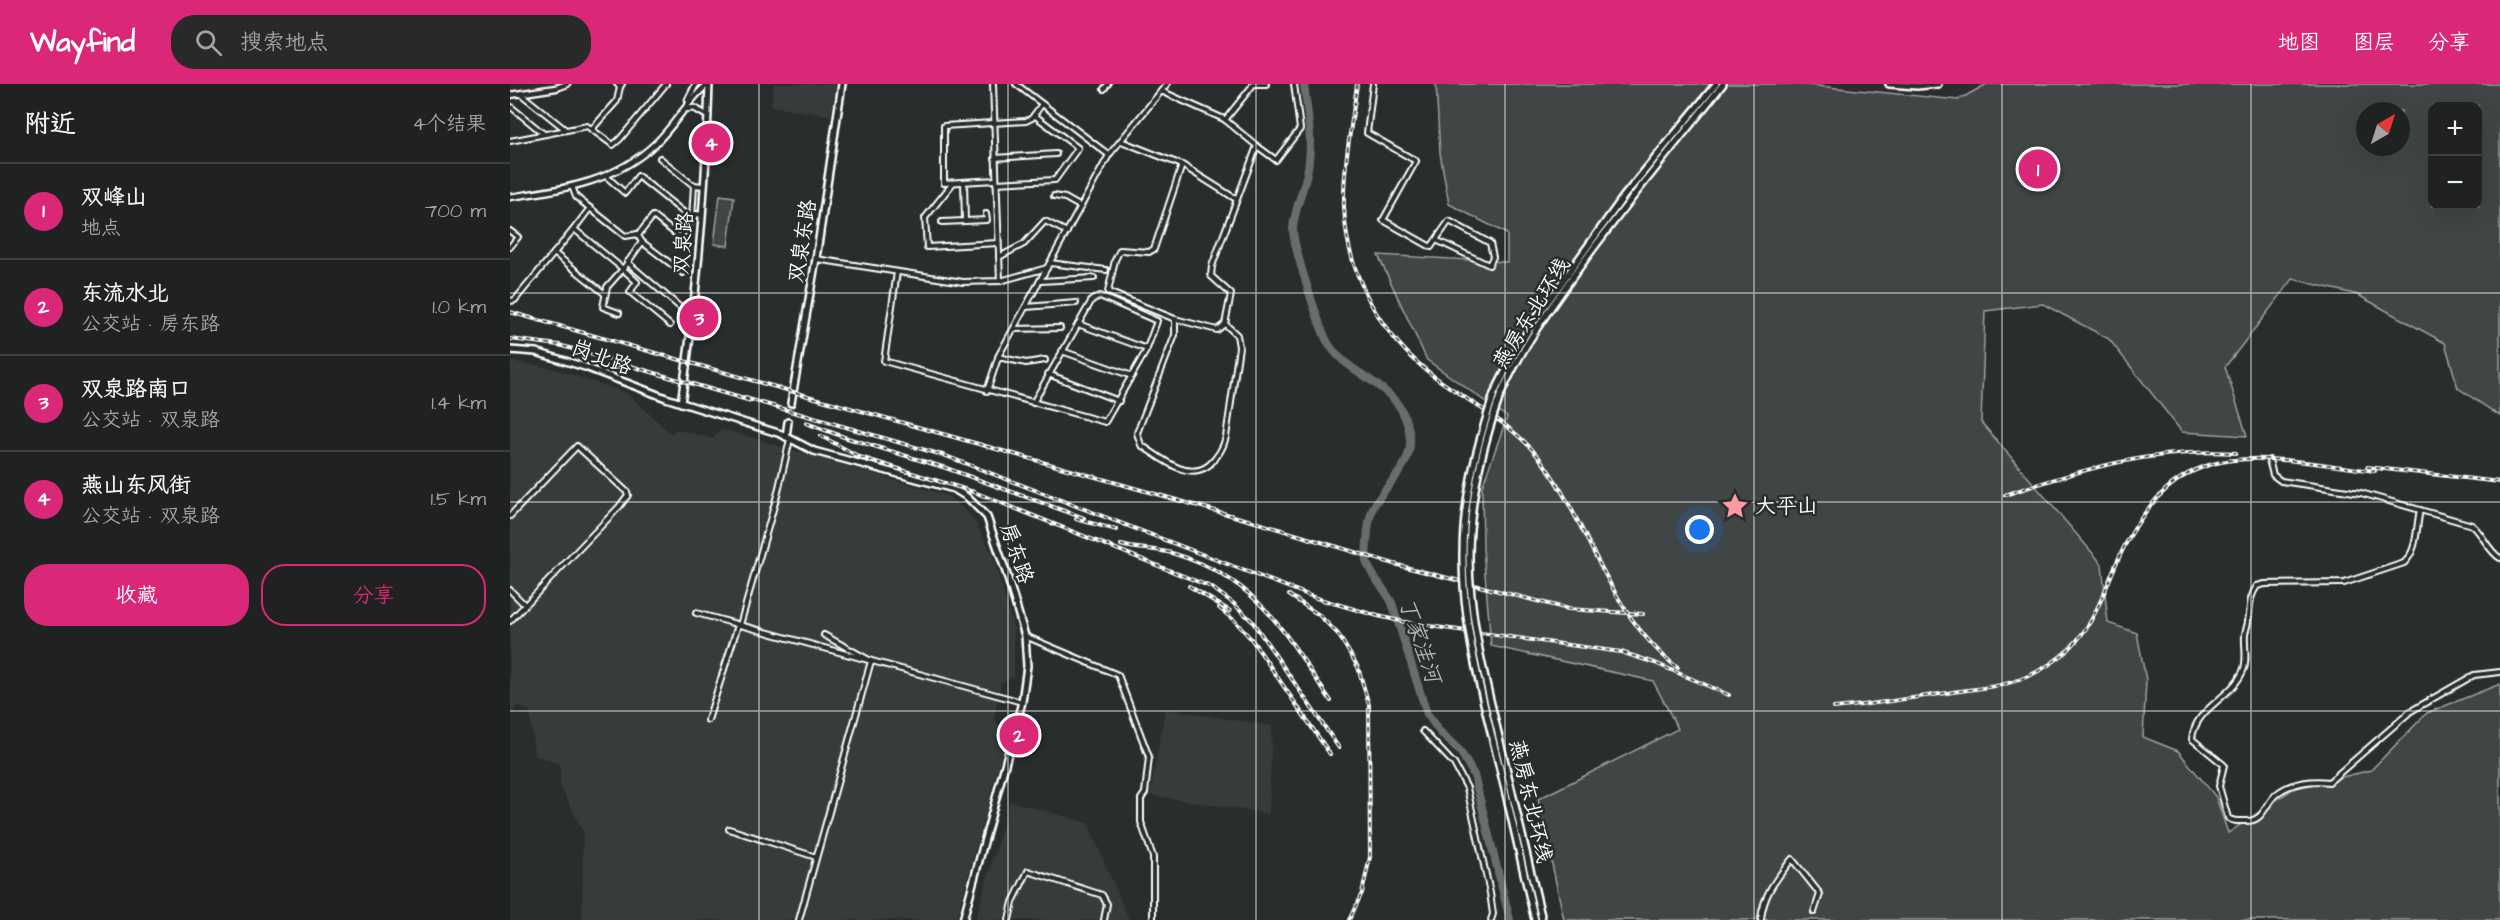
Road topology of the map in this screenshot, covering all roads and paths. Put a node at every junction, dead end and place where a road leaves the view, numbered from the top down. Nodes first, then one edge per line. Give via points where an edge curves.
1 (567, 84) edge
2 (666, 84) edge
3 (696, 84) edge
4 (708, 84) edge
5 (842, 84) edge
6 (993, 84) edge
7 (1016, 84) edge
8 (1108, 84) edge
9 (1167, 84) edge
10 (1252, 84) edge
11 (1266, 84) edge
12 (1294, 84) edge
13 (1373, 84) edge
14 (1716, 84) edge
15 (1723, 84) edge
16 (1889, 84) edge
17 (1938, 84) edge
18 (620, 85) edge
19 (1104, 89) dead end
20 (1161, 91) junction
21 (520, 93) junction
22 (510, 95) edge
23 (1042, 104) junction
24 (510, 106) edge
25 (683, 110) junction
26 (1034, 115) junction
27 (708, 116) junction
28 (1225, 120) junction
29 (994, 124) junction
30 (592, 129) junction
31 (566, 130) junction
32 (544, 134) junction
33 (510, 136) edge
34 (512, 141) edge
35 (1120, 141) junction
36 (1257, 146) junction
37 (1056, 154) dead end
38 (1109, 155) junction
39 (660, 158) dead end
40 (995, 158) junction
41 (1182, 165) junction
42 (606, 176) junction
43 (964, 182) junction
44 (996, 182) junction
45 (953, 183) junction
46 (694, 185) junction
47 (572, 186) junction
48 (704, 186) junction
49 (1054, 196) dead end
50 (510, 197) edge
51 (1236, 200) junction
52 (1081, 207) junction
53 (590, 208) junction
54 (986, 214) dead end
55 (702, 215) junction
56 (692, 219) junction
57 (965, 221) junction
58 (942, 222) dead end
59 (574, 229) junction
60 (510, 231) edge
61 (1067, 232) junction
62 (637, 234) junction
63 (1436, 240) junction
64 (642, 242) junction
65 (998, 243) junction
66 (510, 247) edge
67 (554, 253) junction
68 (999, 257) junction
69 (816, 259) junction
70 (627, 262) junction
71 (1050, 263) junction
72 (623, 268) junction
73 (1047, 268) junction
74 (1106, 270) dead end
75 (897, 272) junction
76 (683, 273) dead end
77 (1094, 278) dead end
78 (1000, 281) junction
79 (1040, 281) junction
80 (605, 294) junction
81 (510, 301) edge
82 (1076, 303) dead end
83 (1025, 307) junction
84 (682, 309) dead end
85 (619, 313) dead end
86 (1175, 319) junction
87 (1078, 324) junction
88 (1225, 324) junction
89 (670, 326) dead end
90 (1060, 328) dead end
91 (1013, 329) junction
92 (510, 350) edge
93 (1147, 350) junction
94 (1062, 351) junction
95 (998, 357) junction
96 (1045, 360) dead end
97 (1048, 374) junction
98 (1132, 376) junction
99 (987, 391) junction
100 (1497, 395) junction
101 (1119, 401) junction
102 (681, 403) junction
103 (791, 403) tunnel mouth
104 (1033, 403) junction
105 (788, 422) tunnel mouth
106 (788, 438) junction
107 (2269, 460) dead end
108 (2420, 510) junction
109 (510, 516) edge
110 (2500, 558) edge
111 (510, 590) edge
112 (525, 605) junction
113 (696, 613) dead end
114 (510, 621) edge
115 (738, 625) junction
116 (824, 635) dead end
117 (1025, 636) junction
118 (871, 661) junction
119 (2500, 672) edge
120 (1022, 702) junction
121 (708, 720) dead end
122 (1423, 731) dead end
123 (729, 829) dead end
124 (816, 856) junction
125 (1814, 912) dead end
126 (799, 920) edge
127 (963, 920) edge
128 (1009, 920) edge
129 (1104, 920) edge
130 (1153, 920) edge
131 (1491, 920) edge
132 (1535, 920) edge
133 (1542, 920) edge
134 (1761, 920) edge

1 - 21 street
2 - 30 street via 613,145
3 - 25 street
4 - 25 street
4 - 27 main road, 双泉路
5 - 69 main road, 双泉东路
6 - 29 street
7 - 23 street
8 - 19 street
9 - 20 street
10 - 11 street
10 - 28 street
12 - 36 street via 1300,129 1276,160
13 - 63 street via 1367,133 1416,161 1383,220 1431,247
14 - 100 main road, 燕房东北环线 via 1624,196 1555,292 1519,346
15 - 100 main road, 燕房东北环线 via 1627,201 1566,285
16 - 17 main road
18 - 30 street via 616,101
20 - 28 street
20 - 35 street
21 - 22 street
21 - 31 street
23 - 26 street
23 - 38 street
24 - 32 street
25 - 27 street via 694,108
25 - 42 street via 645,153
26 - 29 street via 1026,121
26 - 44 street via 1078,148 1055,180
27 - 48 main road, 双泉路
28 - 36 street
29 - 40 street
29 - 45 street via 944,126 944,183
30 - 31 street via 587,126
31 - 32 street
32 - 34 street
33 - 34 street
35 - 38 street
35 - 41 street
36 - 51 street
37 - 40 street
38 - 52 street
39 - 46 street
40 - 44 street
41 - 51 street
41 - 86 street via 1154,249 1120,250 1108,292
42 - 47 street
42 - 56 street via 625,193 638,176
43 - 44 street
43 - 45 street
43 - 57 street
44 - 65 street
45 - 65 street via 925,218 927,247
46 - 48 street
46 - 56 street
47 - 50 street
47 - 53 street via 576,197
48 - 55 main road, 双泉路
49 - 52 street
51 - 88 street via 1210,274 1231,294
52 - 61 street
53 - 59 street
53 - 62 street via 625,236
54 - 57 street via 987,220
55 - 56 street via 696,214
55 - 102 main road, 双泉路 via 696,300
56 - 62 street via 680,237 653,216
57 - 58 street
59 - 67 street
59 - 72 street
60 - 66 street via 518,237
61 - 68 street via 1045,220 1023,244
61 - 71 street
62 - 64 street
63 - 63 street via 1449,221 1491,243 1493,257 1489,265
64 - 70 street
64 - 76 street
65 - 68 street
67 - 80 street
67 - 81 street via 515,300
68 - 78 street
69 - 75 street
69 - 103 main road, 双泉东路
70 - 72 street
70 - 84 street
71 - 73 street
71 - 74 street
72 - 80 street
72 - 89 street via 637,282 630,292
73 - 78 street
73 - 79 street
75 - 78 street via 963,282
75 - 99 street via 884,362
77 - 79 street
79 - 83 street
80 - 85 street via 603,307
82 - 83 street
83 - 91 street
86 - 88 street via 1212,330
86 - 88 street via 1175,335 1137,433 1141,446 1190,472 1204,468 1224,447 1239,347 1237,335
87 - 93 street
87 - 93 street via 1092,300 1100,296 1157,321
87 - 94 street
90 - 91 street
91 - 95 street
92 - 102 main road, 岗北路 via 536,352 585,367
93 - 98 street
94 - 97 street
94 - 98 street
95 - 96 street via 1026,363
95 - 99 street
97 - 101 street
97 - 104 street
98 - 101 street
99 - 104 street
100 - 132 main road, 燕房东北环线, bridge via 1475,456 1470,483 1462,552 1465,612
100 - 133 main road, 燕房东北环线, bridge via 1478,477 1469,554 1470,592 1480,657
101 - 104 street via 1105,422
102 - 106 main road, 房东路
105 - 106 main road
106 - 115 street via 778,492
106 - 117 main road, 房东路 via 814,451 954,489 967,497 987,517
107 - 108 street via 2273,475 2281,481 2361,494
108 - 110 street via 2472,525
108 - 119 street via 2414,549 2404,563 2344,583 2265,584 2253,592 2245,632 2245,669 2218,703 2203,712 2192,739 2224,765 2219,786 2228,818 2250,822 2264,813 2280,791 2315,780 2329,782 2411,711 2474,675
109 - 112 street via 577,446 628,495
111 - 112 street
112 - 114 street
113 - 115 street
115 - 118 street
115 - 121 street
116 - 118 street
117 - 120 main road, 房东路 via 1027,666
117 - 130 street via 1118,675 1149,757 1141,822 1153,857
118 - 120 street
118 - 124 street
120 - 127 main road, 房东路
122 - 131 street via 1454,764 1467,788 1490,893
123 - 124 street
124 - 126 street
125 - 134 street via 1820,894 1792,859 1771,885
128 - 129 street via 1028,871 1102,895 1107,904

